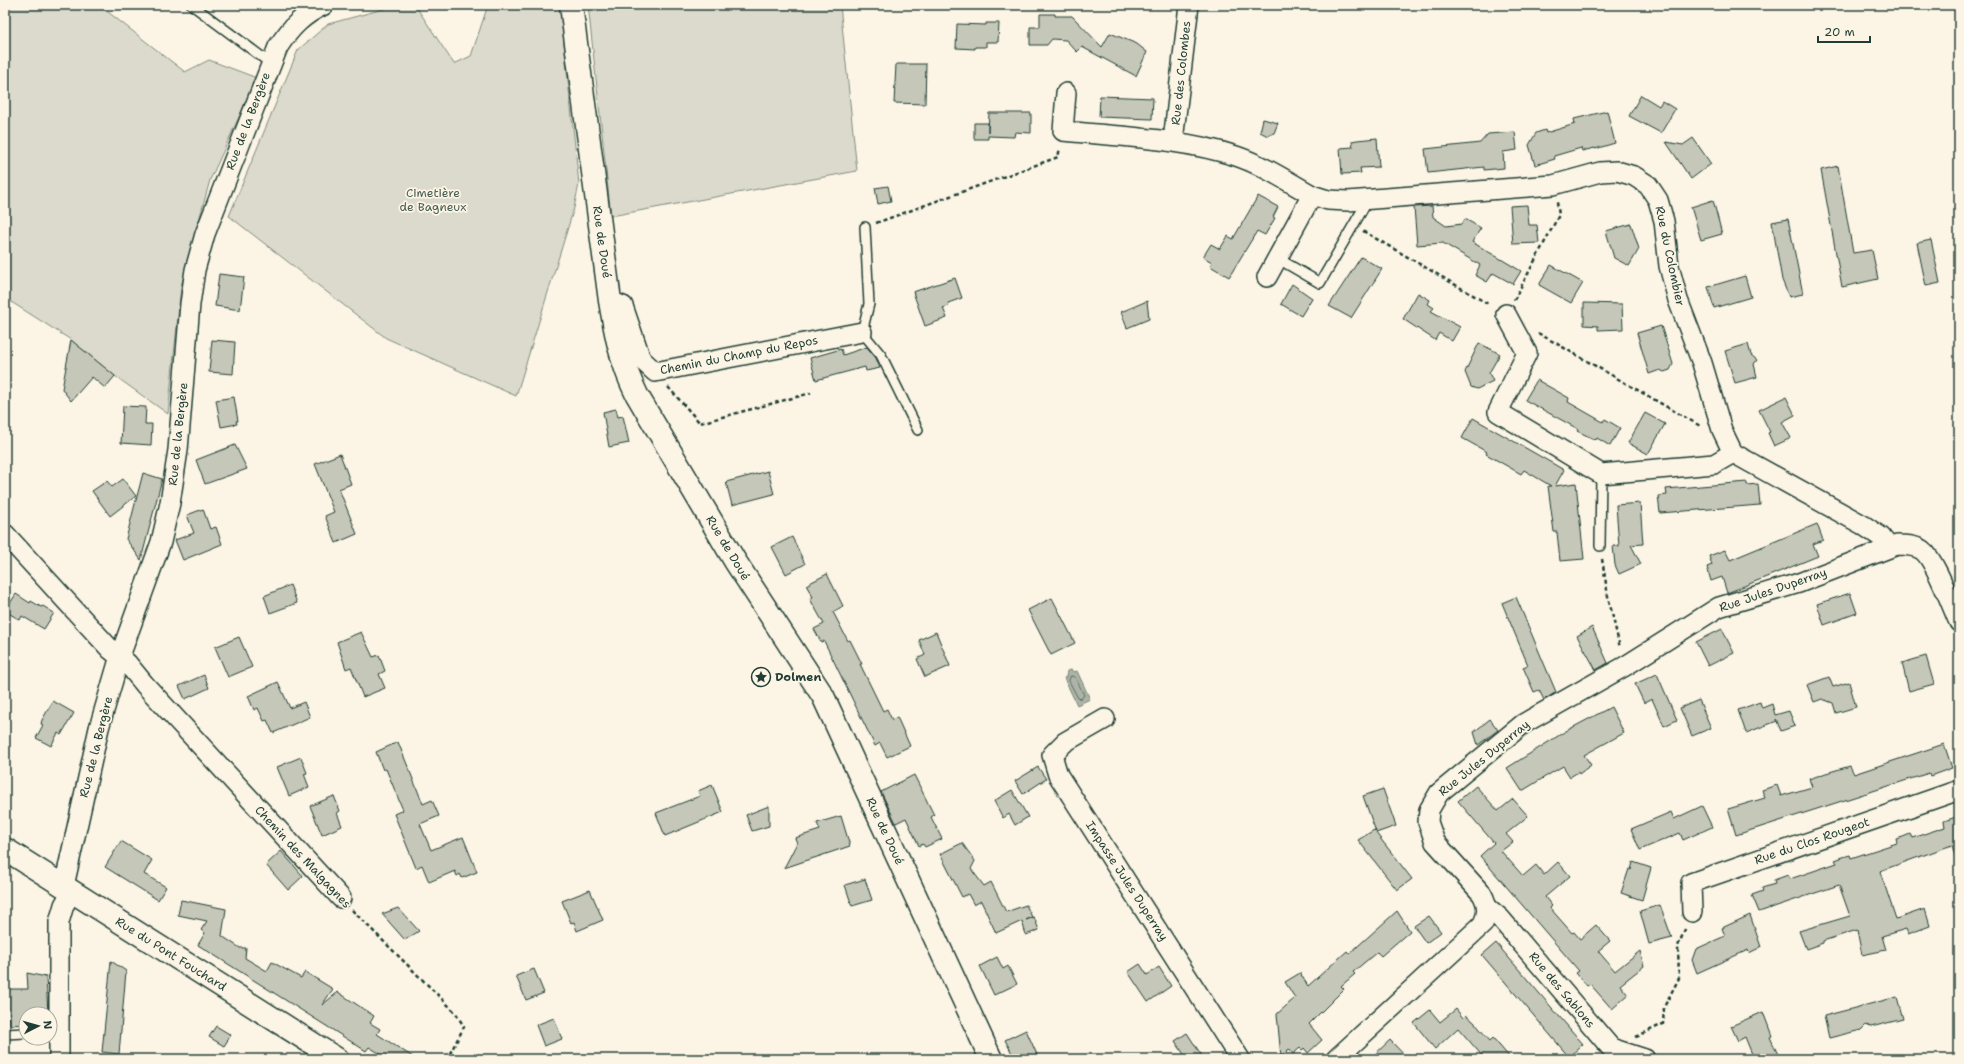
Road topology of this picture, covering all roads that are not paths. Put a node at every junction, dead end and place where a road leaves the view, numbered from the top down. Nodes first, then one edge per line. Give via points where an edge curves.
1 (192, 5) edge
2 (324, 5) edge
3 (571, 5) edge
4 (1189, 5) edge
5 (270, 63) junction
6 (1066, 92) dead end
7 (1173, 141) junction
8 (1312, 196) junction
9 (1369, 199) junction
10 (865, 227) road end
11 (1277, 258) junction
12 (1267, 277) dead end
13 (610, 301) junction
14 (1506, 314) road end
15 (862, 332) junction
16 (918, 430) dead end
17 (1733, 453) junction
18 (1601, 474) junction
19 (5, 534) edge
20 (1600, 546) road end
21 (1889, 547) junction
22 (1959, 622) edge
23 (120, 656) junction
24 (1105, 719) dead end
25 (1959, 790) edge
26 (5, 849) edge
27 (68, 888) junction
28 (340, 898) road end
29 (1488, 908) junction
30 (1692, 912) road end
31 (55, 1006) edge
32 (18, 1033) edge
33 (5, 1034) edge
34 (57, 1046) edge
35 (1606, 1054) edge
36 (59, 1059) edge
37 (337, 1059) edge
38 (991, 1059) edge
39 (1240, 1059) edge
40 (1336, 1059) edge
41 (1645, 1059) edge

1 - 5 lane
2 - 5 street, Rue de la Bergère via 294,26
3 - 13 street, Rue de Doué
4 - 7 street, Rue des Colombes
5 - 23 street, Rue de la Bergère via 205,234 195,270 178,450 170,503 161,542
6 - 7 street, Rue du Colombier via 1063,131
7 - 8 street, Rue du Colombier via 1237,156 1267,169
8 - 9 street, Rue du Colombier via 1328,200
8 - 11 street
9 - 11 lane via 1320,282
9 - 17 street, Rue du Colombier via 1553,185 1600,172 1617,171 1634,176 1648,185 1658,200 1664,221 1669,266 1678,300 1702,363 1722,430
10 - 15 lane via 869,304
11 - 12 street
13 - 15 street, Chemin du Champ du Repos via 623,306 641,359 655,372
13 - 38 street, Rue de Doué via 617,345 625,371 637,395 735,561 823,696
14 - 18 street via 1527,353 1498,412
15 - 16 lane via 881,355
17 - 18 street via 1714,464
17 - 21 street via 1863,525 1881,537
18 - 20 lane
19 - 23 street, Chemin des Malgagnes
21 - 22 street, Rue Jules Duperray via 1910,545 1921,549 1930,557
21 - 29 street, Rue Jules Duperray via 1799,583 1719,607 1627,665 1523,724 1439,793 1432,802 1428,822 1435,842 1482,894
23 - 27 street, Rue de la Bergère via 99,728
23 - 28 street, Chemin des Malgagnes
24 - 39 street, Impasse Jules Duperray via 1065,742 1052,756 1058,774
25 - 30 street, Rue du Clos Rougeot via 1691,883
26 - 27 street, Rue du Pont Fouchard
27 - 31 street, Rue de la Bergère via 59,922
27 - 37 street, Rue du Pont Fouchard
29 - 35 street, Rue des Sablons via 1500,918
29 - 40 street via 1478,930
32 - 33 lane
34 - 36 street, Rue de la Bergère
35 - 41 street

